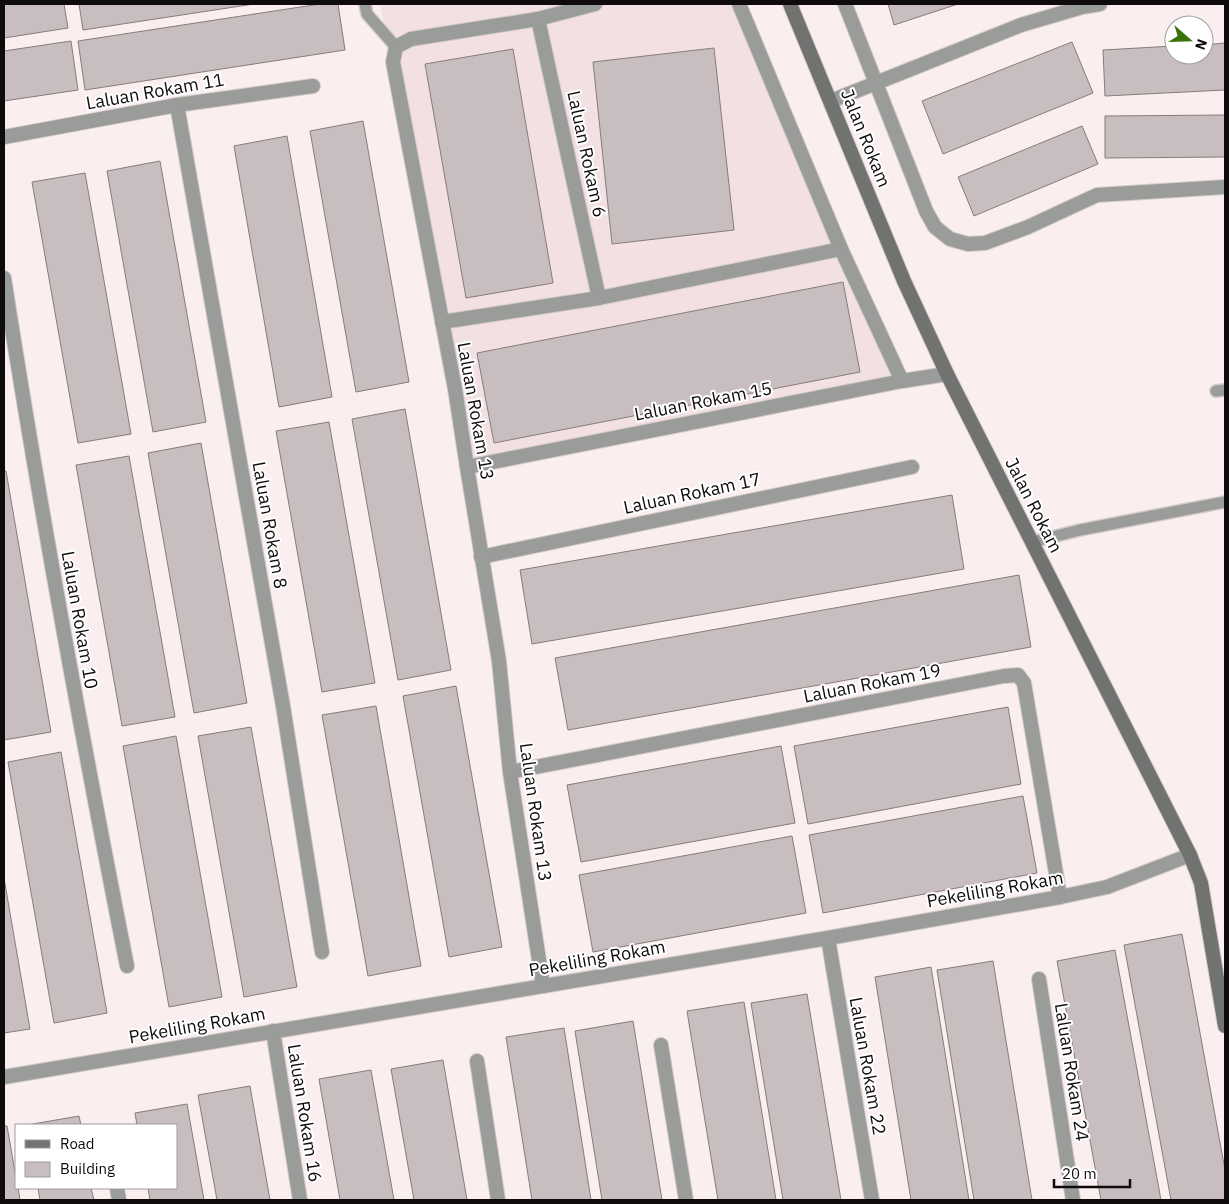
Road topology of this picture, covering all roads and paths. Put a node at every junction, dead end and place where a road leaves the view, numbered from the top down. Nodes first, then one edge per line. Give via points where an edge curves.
1 (365, 4) edge
2 (595, 4) edge
3 (739, 4) edge
4 (790, 4) edge
5 (845, 4) edge
6 (1100, 4) edge
7 (538, 18) junction
8 (396, 47) junction
9 (875, 84) junction
10 (313, 86) dead end
11 (830, 102) junction
12 (177, 105) junction
13 (4, 137) edge
14 (1225, 187) edge
15 (841, 248) junction
16 (4, 278) edge
17 (600, 298) junction
18 (442, 322) junction
19 (947, 374) junction
20 (902, 381) junction
21 (467, 467) junction
22 (912, 467) dead end
23 (1225, 502) edge
24 (1032, 542) junction
25 (481, 556) junction
26 (510, 772) junction
27 (1190, 855) junction
28 (1060, 897) junction
29 (828, 938) junction
30 (322, 952) dead end
31 (128, 966) dead end
32 (1039, 979) dead end
33 (543, 986) junction
34 (1225, 1026) edge
35 (272, 1032) junction
36 (661, 1045) dead end
37 (477, 1061) dead end
38 (4, 1076) edge
39 (300, 1200) edge
40 (498, 1200) edge
41 (686, 1200) edge
42 (872, 1200) edge
43 (1073, 1200) edge

1 - 8 lane via 368,14
2 - 7 street
3 - 15 street
4 - 11 main road, Jalan Rokam
5 - 9 street, Jalan Rokam
6 - 9 street via 1082,6 1021,25
7 - 8 street via 411,38
7 - 17 street, Laluan Rokam 6
8 - 18 street, Laluan Rokam 13 via 393,62
9 - 11 street
9 - 14 street, Jalan Rokam via 926,211 935,227 950,239 968,244 986,243 1098,195
10 - 12 street, Laluan Rokam 11
11 - 19 main road, Jalan Rokam via 904,281
12 - 13 street, Laluan Rokam 11
12 - 30 street, Laluan Rokam 8 via 283,706
15 - 17 street
15 - 20 street
16 - 31 street, Laluan Rokam 10 via 33,467 83,746
17 - 18 street
18 - 21 street, Laluan Rokam 13
19 - 20 street, Laluan Rokam 15
19 - 24 main road, Jalan Rokam
20 - 21 street, Laluan Rokam 15
21 - 25 street, Laluan Rokam 13
22 - 25 street, Laluan Rokam 17
23 - 24 lane
24 - 27 main road, Jalan Rokam
25 - 26 street, Laluan Rokam 13 via 498,661
26 - 28 street, Laluan Rokam 19 via 1018,675 1024,683
26 - 33 street, Laluan Rokam 13
27 - 28 street, Pekeliling Rokam via 1107,887
27 - 34 main road, Jalan Rokam via 1201,883
28 - 29 street, Pekeliling Rokam
29 - 33 street, Pekeliling Rokam
29 - 42 street, Laluan Rokam 22
32 - 43 street, Laluan Rokam 24
33 - 35 street, Pekeliling Rokam
35 - 38 street, Pekeliling Rokam
35 - 39 street, Laluan Rokam 16
36 - 41 street
37 - 40 street

